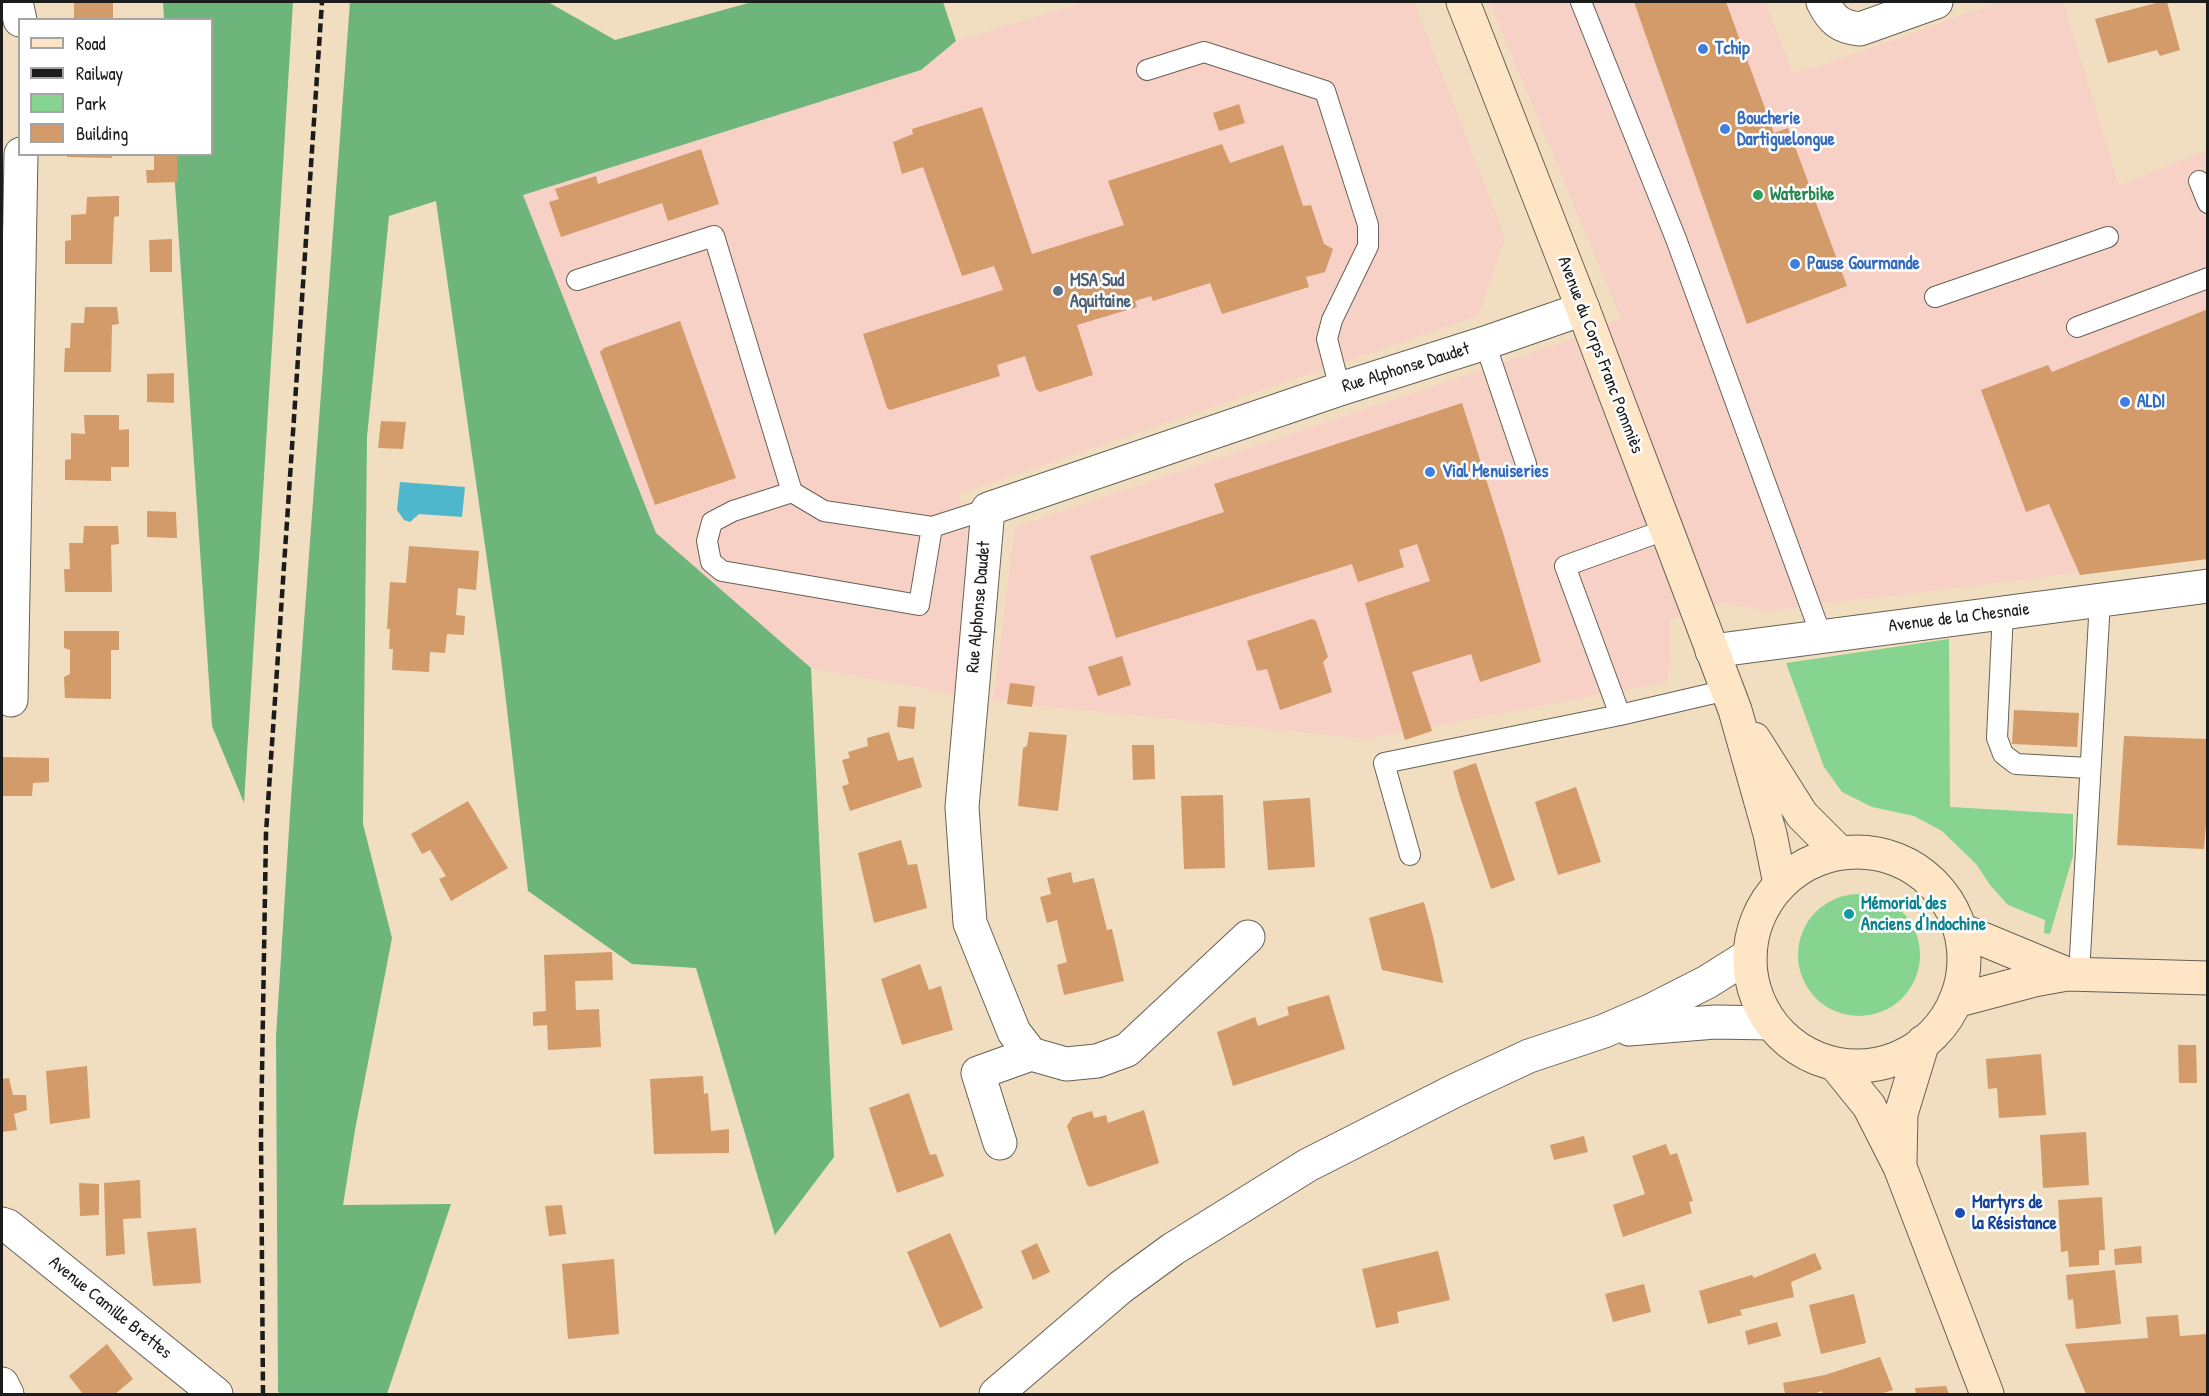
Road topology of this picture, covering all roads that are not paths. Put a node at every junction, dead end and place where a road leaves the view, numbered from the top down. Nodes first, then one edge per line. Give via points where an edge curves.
1 (16, 2) edge
2 (1463, 2) edge
3 (1581, 2) edge
4 (1823, 2) edge
5 (1936, 2) edge
6 (20, 18) edge
7 (1147, 70) dead end
8 (21, 156) edge
9 (2199, 181) dead end
10 (2208, 202) edge
11 (2108, 237) dead end
12 (2208, 278) edge
13 (577, 280) dead end
14 (1935, 297) dead end
15 (1583, 309) junction
16 (2078, 327) dead end
17 (1485, 343) junction
18 (1340, 389) junction
19 (1526, 464) dead end
20 (792, 492) junction
21 (987, 509) junction
22 (932, 527) junction
23 (1665, 530) junction
24 (2208, 586) edge
25 (2100, 600) junction
26 (2003, 612) junction
27 (1821, 636) junction
28 (1712, 651) junction
29 (11, 700) dead end
30 (1731, 700) junction
31 (1620, 714) junction
32 (2090, 768) junction
33 (1839, 852) junction
34 (1410, 855) dead end
35 (1780, 884) junction
36 (1961, 930) junction
37 (1248, 938) dead end
38 (1750, 955) junction
39 (2073, 974) junction
40 (2208, 978) edge
41 (1955, 1000) junction
42 (1771, 1023) junction
43 (1604, 1031) junction
44 (1923, 1042) junction
45 (1031, 1054) junction
46 (1835, 1064) junction
47 (1000, 1143) dead end
48 (1900, 1167) junction
49 (2, 1224) edge
50 (2, 1384) edge
51 (8, 1395) edge
52 (216, 1395) edge
53 (996, 1395) edge
54 (1987, 1395) edge

1 - 6 street
2 - 15 main road, Avenue du Corps Franc Pommiès
3 - 27 lane via 1676,239
4 - 5 street via 1838,24 1860,29
7 - 18 lane via 1204,52 1325,91 1368,225 1368,246 1332,320 1327,339
8 - 29 street
9 - 10 lane
11 - 14 lane
12 - 16 lane
13 - 20 lane via 714,236
15 - 17 street, Rue Alphonse Daudet
15 - 23 main road, Avenue du Corps Franc Pommiès
17 - 18 street, Rue Alphonse Daudet
17 - 19 lane
18 - 21 street, Rue Alphonse Daudet
20 - 22 lane via 824,511
20 - 22 lane via 712,522 707,542 711,562 722,571 919,605
21 - 22 lane
21 - 45 street, Rue Alphonse Daudet via 963,807 970,923 1014,1032
23 - 28 main road, Avenue du Corps Franc Pommiès
23 - 31 lane via 1565,566
24 - 25 street, Avenue de la Chesnaie
25 - 26 street, Avenue de la Chesnaie
25 - 32 lane
26 - 27 street, Avenue de la Chesnaie
26 - 32 lane via 1997,738 2003,754 2016,764
27 - 28 street, Avenue de la Chesnaie
28 - 30 main road, Avenue du Corps Franc Pommiès
30 - 31 lane
30 - 33 main road, Avenue du Corps Franc Pommiès via 1802,815
30 - 35 main road, Avenue du Corps Franc Pommiès via 1770,834
31 - 34 lane via 1384,763
32 - 39 lane
33 - 35 main road via 1809,862
33 - 36 main road via 1880,853 1914,867 1941,891
35 - 38 main road via 1764,905 1754,929
36 - 39 main road
36 - 41 main road via 1964,968
37 - 45 street via 1127,1050 1097,1061 1066,1064
38 - 42 main road via 1755,990
38 - 43 street via 1707,982
39 - 40 main road
39 - 41 main road
41 - 44 main road via 1943,1023
42 - 43 street via 1715,1022
42 - 46 main road via 1789,1041
43 - 53 street via 1529,1056 1456,1090 1308,1164 1261,1192 1120,1287
44 - 46 main road via 1888,1062
44 - 48 main road via 1901,1114
45 - 47 street via 978,1073
46 - 48 main road via 1869,1106
48 - 54 main road
49 - 52 street, Avenue Camille Brettes
50 - 51 street

